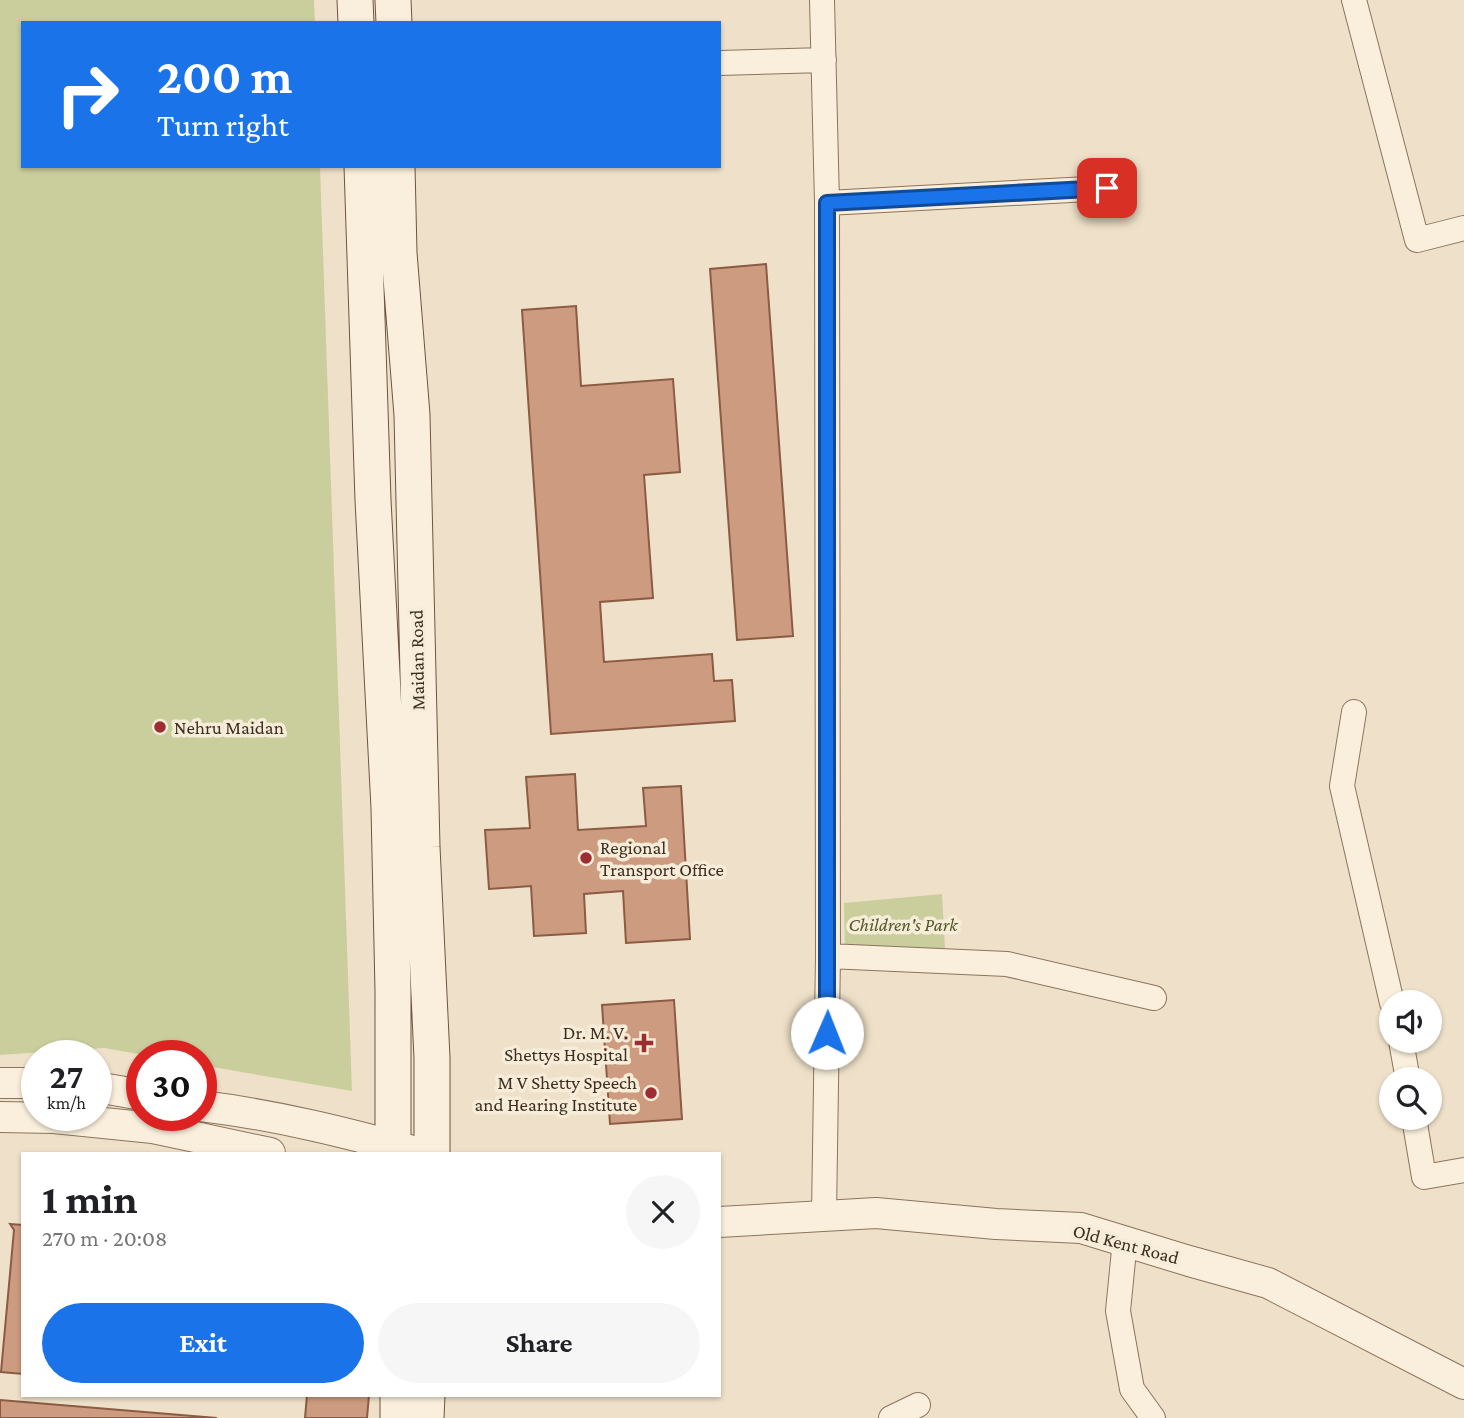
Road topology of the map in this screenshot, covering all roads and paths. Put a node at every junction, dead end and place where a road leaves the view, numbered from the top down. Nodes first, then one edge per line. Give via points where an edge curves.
1 (355, 0) edge
2 (393, 0) edge
3 (822, 0) edge
4 (1354, 0) edge
5 (356, 21) edge
6 (394, 21) edge
7 (824, 60) junction
8 (721, 63) edge
9 (362, 168) edge
10 (397, 168) edge
11 (1107, 188) dead end
12 (827, 203) junction
13 (1464, 228) edge
14 (1354, 712) dead end
15 (828, 956) junction
16 (1389, 990) edge
17 (1154, 998) dead end
18 (0, 1083) edge
19 (21, 1083) edge
20 (217, 1108) edge
21 (0, 1117) edge
22 (1416, 1130) edge
23 (402, 1151) edge
24 (265, 1152) edge
25 (432, 1152) edge
26 (1464, 1170) edge
27 (824, 1215) junction
28 (721, 1222) edge
29 (1125, 1240) junction
30 (1464, 1384) edge
31 (398, 1397) edge
32 (427, 1397) edge
33 (918, 1405) dead end
34 (398, 1418) edge
35 (426, 1418) edge
36 (891, 1418) edge
37 (1153, 1418) edge

1 - 5 main road
2 - 6 main road
3 - 7 street
4 - 13 street via 1417,240
7 - 8 street
7 - 12 street
9 - 23 main road, Maidan Road
10 - 25 main road, Maidan Road via 412,415
11 - 12 street
12 - 15 street
14 - 16 street via 1342,786
15 - 17 street via 1007,964
15 - 27 street
18 - 19 street
20 - 23 street, Maidan Road via 328,1128
21 - 24 street via 153,1128
22 - 26 street via 1424,1177
27 - 28 street, Old Kent Road
27 - 29 street, Old Kent Road via 876,1213 1081,1228
29 - 30 street, Old Kent Road via 1268,1283
29 - 37 street via 1118,1311 1132,1389
31 - 34 main road
32 - 35 main road
33 - 36 street

